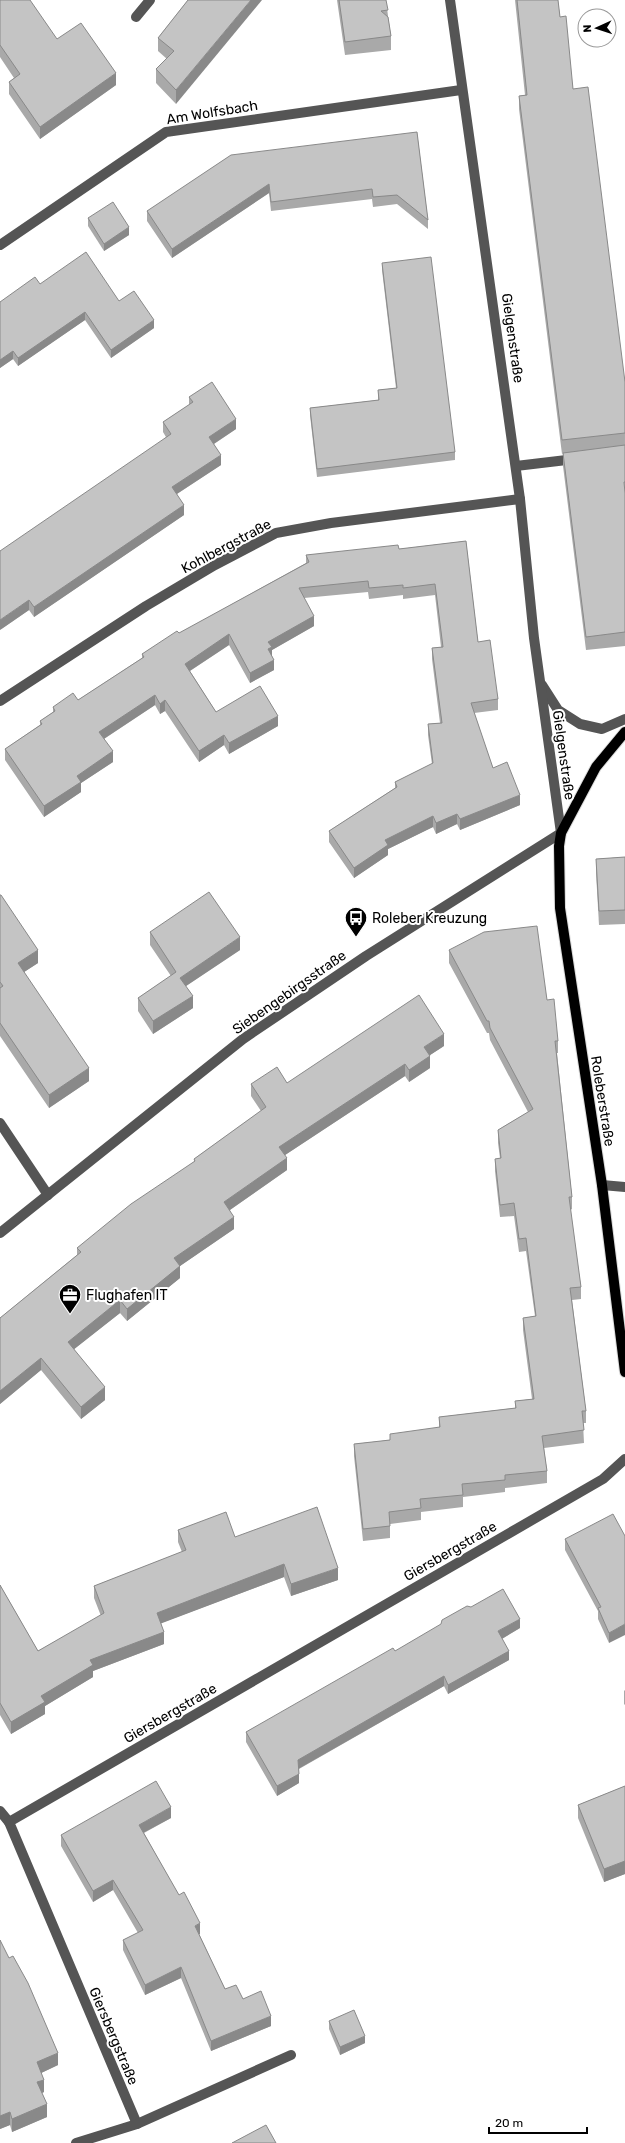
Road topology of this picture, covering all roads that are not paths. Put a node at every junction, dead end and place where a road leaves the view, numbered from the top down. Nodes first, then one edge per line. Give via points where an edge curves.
1 (150, 0) edge
2 (450, 0) edge
3 (136, 17) dead end
4 (462, 90) junction
5 (0, 245) edge
6 (584, 458) edge
7 (516, 466) junction
8 (520, 499) junction
9 (540, 681) junction
10 (0, 701) edge
11 (625, 719) edge
12 (625, 732) edge
13 (561, 833) junction
14 (0, 1123) edge
15 (602, 1185) junction
16 (625, 1187) edge
17 (48, 1195) junction
18 (0, 1233) edge
19 (625, 1372) edge
20 (625, 1459) edge
21 (0, 1811) edge
22 (9, 1822) junction
23 (291, 2055) dead end
24 (137, 2124) junction
25 (76, 2143) edge

1 - 3 street
2 - 4 street, Gielgenstraße
4 - 5 street, Am Wolfsbach via 166,132
4 - 7 street, Gielgenstraße
6 - 7 street
7 - 8 street, Gielgenstraße
8 - 9 street, Gielgenstraße
8 - 10 street, Kohlbergstraße via 331,523 276,533 146,606
9 - 11 street, Gielgenstraße via 558,710 580,724 602,729
9 - 13 street, Gielgenstraße
12 - 13 main road, Siebengebirgsstraße via 596,767
13 - 15 main road, Roleberstraße via 560,908
13 - 17 street, Siebengebirgsstraße via 366,956 243,1040
14 - 17 street
15 - 16 street
15 - 19 main road, Roleberstraße
17 - 18 street, Siebengebirgsstraße
20 - 22 street, Giersbergstraße via 603,1479
21 - 22 street
22 - 24 street, Giersbergstraße
23 - 24 street
24 - 25 street

